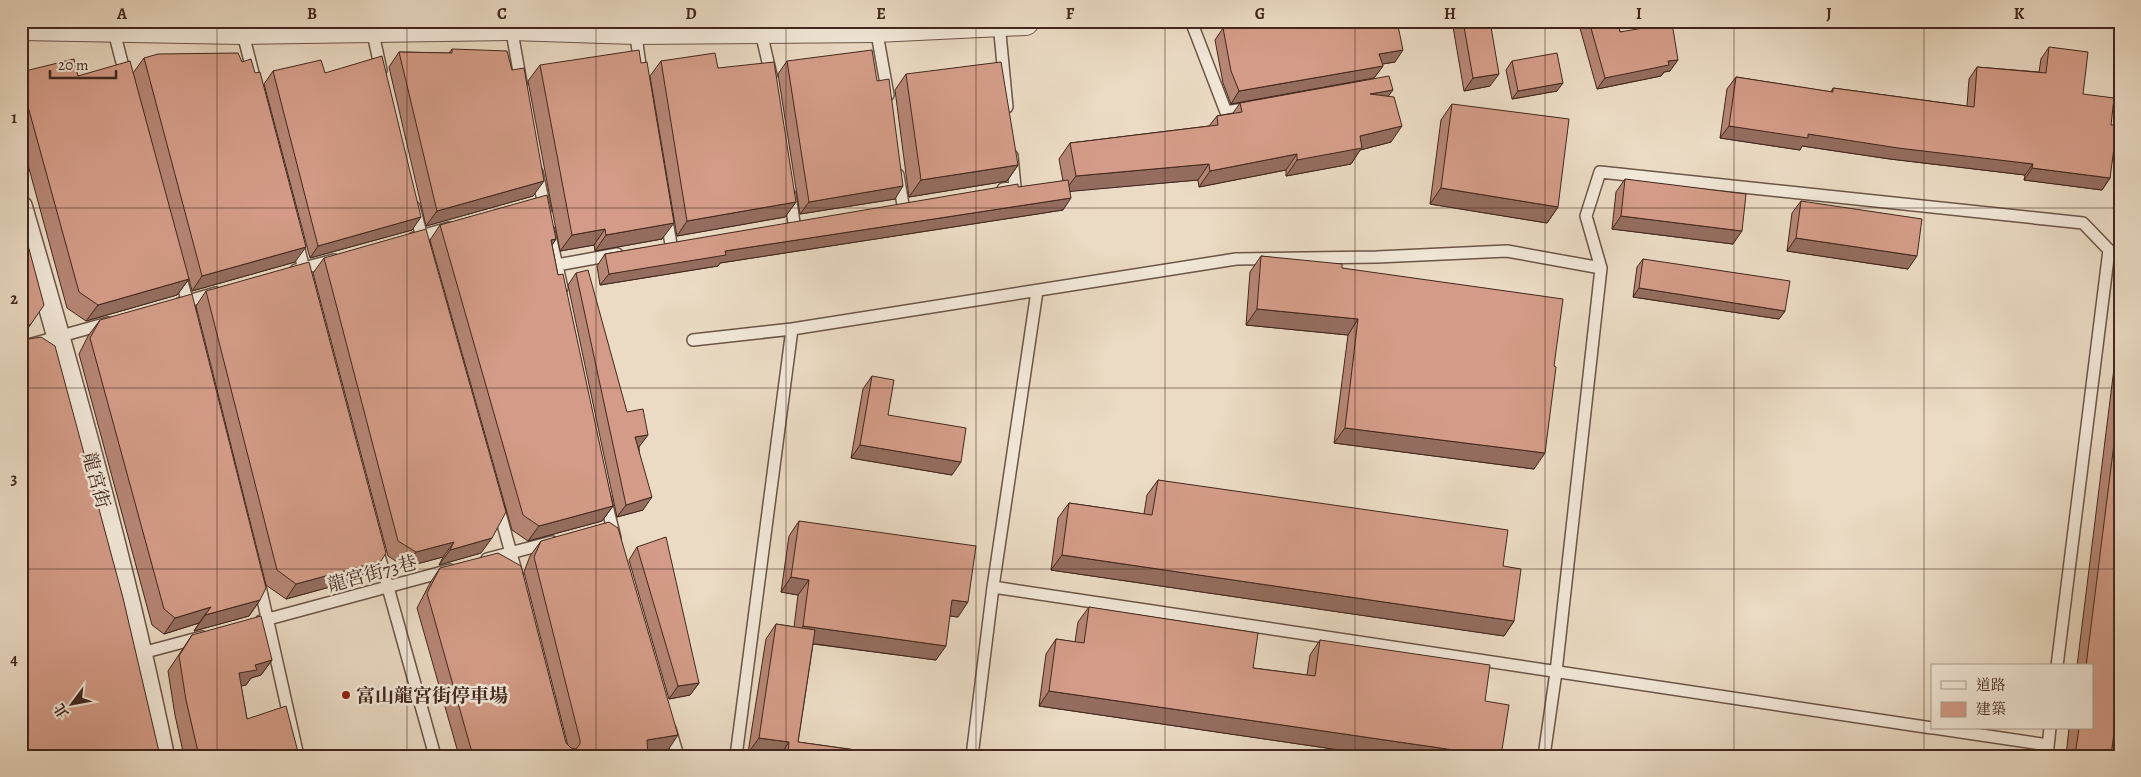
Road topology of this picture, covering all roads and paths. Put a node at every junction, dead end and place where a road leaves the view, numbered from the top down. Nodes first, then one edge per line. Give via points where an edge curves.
1 (1191, 21) edge
2 (1012, 22) edge
3 (316, 25) edge
4 (21, 26) edge
5 (511, 26) junction
6 (635, 26) edge
7 (112, 27) junction
8 (227, 27) edge
9 (760, 28) junction
10 (876, 28) junction
11 (372, 29) junction
12 (643, 80) edge
13 (772, 82) edge
14 (385, 85) edge
15 (257, 87) edge
16 (130, 93) edge
17 (523, 94) edge
18 (1264, 105) edge
19 (889, 106) edge
20 (1009, 120) edge
21 (1011, 148) edge
22 (535, 162) edge
23 (897, 165) edge
24 (788, 185) edge
25 (987, 192) edge
26 (412, 198) edge
27 (664, 205) edge
28 (903, 205) edge
29 (21, 207) edge
30 (794, 223) edge
31 (458, 225) edge
32 (294, 230) edge
33 (421, 236) junction
34 (403, 241) edge
35 (671, 244) edge
36 (633, 251) edge
37 (427, 255) edge
38 (349, 256) edge
39 (177, 263) edge
40 (557, 265) junction
41 (304, 268) junction
42 (1601, 268) junction
43 (286, 273) edge
44 (309, 287) edge
45 (223, 291) edge
46 (1037, 291) junction
47 (187, 301) junction
48 (565, 303) edge
49 (169, 306) edge
50 (123, 319) edge
51 (192, 320) edge
52 (792, 329) junction
53 (59, 337) junction
54 (693, 340) dead end
55 (21, 346) edge
56 (603, 487) edge
57 (495, 495) edge
58 (375, 538) edge
59 (566, 538) edge
60 (617, 545) edge
61 (511, 553) junction
62 (256, 571) edge
63 (518, 582) edge
64 (388, 587) junction
65 (993, 587) junction
66 (268, 619) junction
67 (250, 624) edge
68 (214, 634) edge
69 (142, 653) junction
70 (2057, 664) edge
71 (1556, 672) junction
72 (666, 718) edge
73 (1931, 728) edge
74 (1943, 730) edge
75 (2050, 730) edge
76 (2047, 750) edge
77 (164, 756) edge
78 (298, 756) edge
79 (435, 756) edge
80 (678, 756) edge
81 (736, 756) edge
82 (972, 756) edge
83 (1544, 756) edge

1 - 18 lane via 1226,112
2 - 10 street
2 - 20 lane
3 - 8 street
3 - 11 street
4 - 7 street
5 - 6 street
5 - 11 street
5 - 17 lane
6 - 9 street
6 - 12 lane
7 - 8 street
7 - 16 lane
8 - 15 lane
9 - 10 street
9 - 13 lane
10 - 19 lane
11 - 14 lane
21 - 25 lane via 1015,187
22 - 40 lane via 538,202
23 - 28 lane
24 - 30 lane
26 - 33 lane
27 - 35 lane
29 - 53 street, 龍宮街
31 - 33 lane
32 - 41 lane
33 - 34 lane
33 - 37 lane
36 - 40 lane
38 - 41 lane
39 - 47 lane
40 - 48 lane
41 - 43 lane
41 - 44 lane
42 - 46 lane via 1507,251 1236,259
42 - 70 lane via 1586,216 1600,172 2083,223 2109,250
42 - 71 lane
45 - 47 lane
46 - 52 lane
46 - 65 lane
47 - 49 lane
47 - 51 lane
50 - 53 lane
52 - 54 lane
52 - 81 lane
53 - 55 lane
53 - 69 street, 龍宮街
56 - 60 lane via 607,527
57 - 61 lane
58 - 64 lane
59 - 61 lane, 龍宮街73巷
61 - 63 lane
61 - 64 lane, 龍宮街73巷
62 - 66 lane
64 - 66 lane, 龍宮街73巷
64 - 79 lane
65 - 71 lane
65 - 82 lane
66 - 67 lane, 龍宮街73巷
66 - 78 lane
68 - 69 lane
69 - 77 street, 龍宮街
71 - 73 lane
71 - 83 lane
72 - 80 lane
74 - 76 lane
75 - 76 lane

